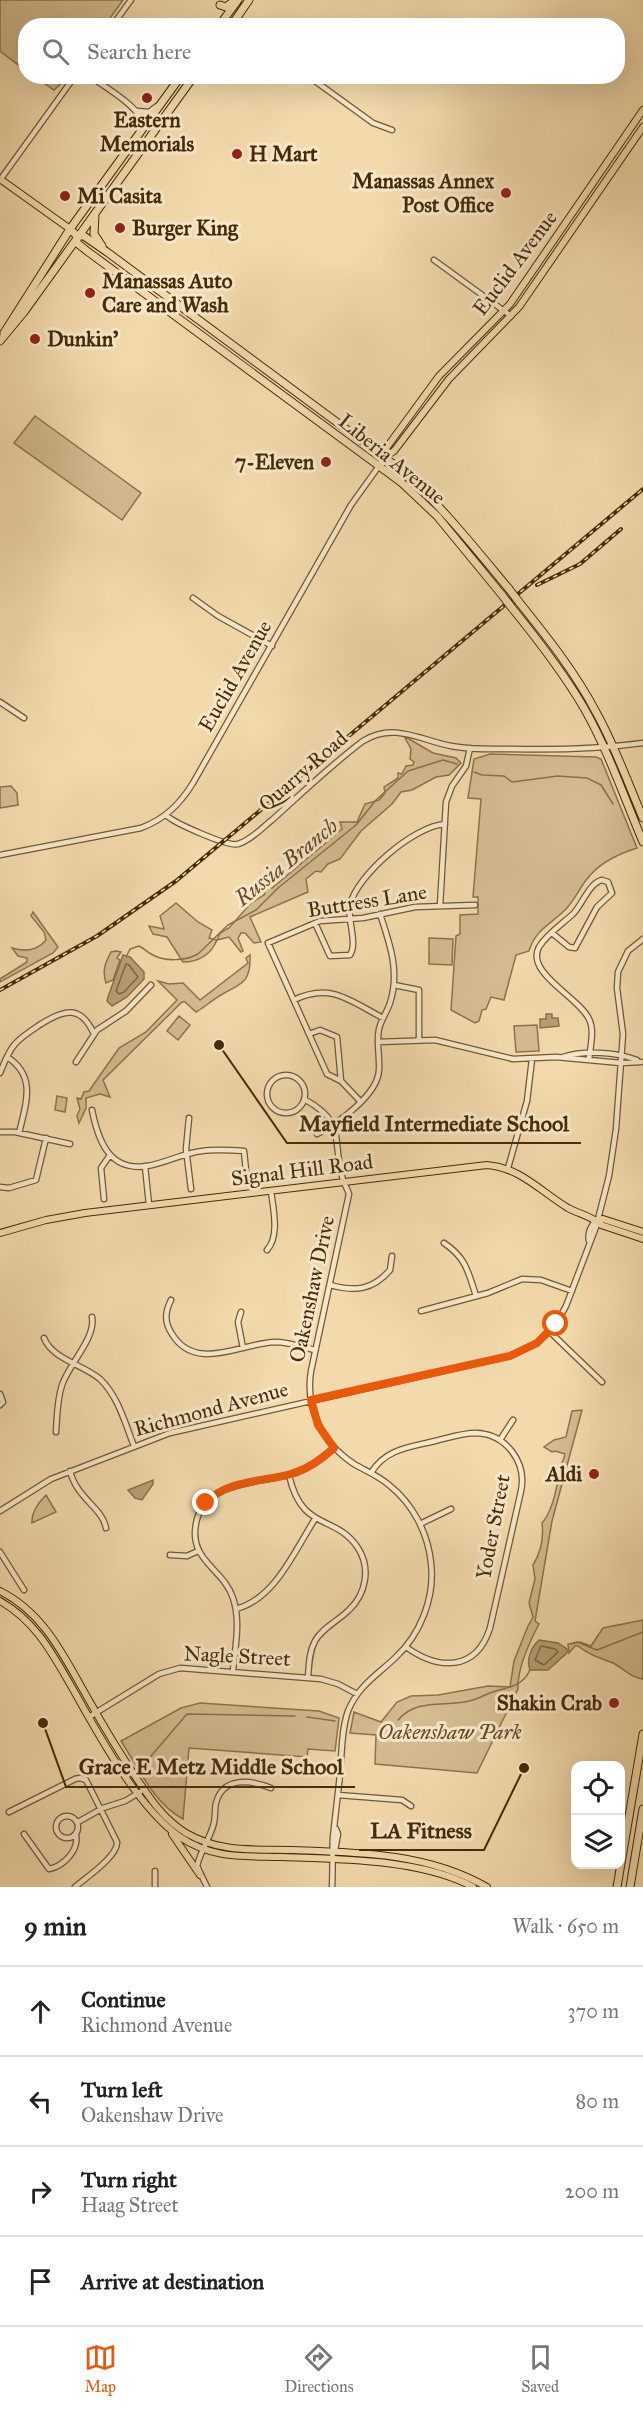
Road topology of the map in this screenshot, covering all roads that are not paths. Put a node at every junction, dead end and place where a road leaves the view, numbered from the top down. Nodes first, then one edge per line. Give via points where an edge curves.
1 (131, 0) edge
2 (237, 0) edge
3 (249, 0) edge
4 (220, 5) dead end
5 (225, 16) joint
6 (118, 18) edge
7 (227, 18) edge
8 (238, 18) edge
9 (69, 84) edge
10 (101, 84) edge
11 (176, 84) edge
12 (188, 84) edge
13 (319, 84) edge
14 (164, 101) junction
15 (643, 110) edge
16 (137, 111) junction
17 (643, 127) edge
18 (143, 129) junction
19 (393, 130) dead end
20 (0, 179) edge
21 (97, 210) junction
22 (70, 229) junction
23 (77, 236) junction
24 (87, 251) junction
25 (107, 252) junction
26 (61, 259) junction
27 (434, 260) dead end
28 (504, 311) junction
29 (511, 316) junction
30 (0, 341) edge
31 (385, 458) junction
32 (380, 465) junction
33 (193, 598) dead end
34 (272, 646) junction
35 (0, 702) edge
36 (24, 718) dead end
37 (643, 742) edge
38 (613, 747) junction
39 (470, 748) junction
40 (604, 748) junction
41 (166, 815) junction
42 (643, 818) edge
43 (445, 824) junction
44 (643, 842) edge
45 (0, 855) edge
46 (475, 905) dead end
47 (440, 906) junction
48 (380, 914) junction
49 (349, 919) junction
50 (315, 922) junction
51 (552, 933) junction
52 (643, 939) edge
53 (151, 985) dead end
54 (394, 985) junction
55 (294, 1000) junction
56 (383, 1018) junction
57 (94, 1034) junction
58 (309, 1034) junction
59 (419, 1039) junction
60 (378, 1042) junction
61 (590, 1054) junction
62 (7, 1057) junction
63 (560, 1058) junction
64 (532, 1059) junction
65 (589, 1060) junction
66 (621, 1060) junction
67 (76, 1062) dead end
68 (0, 1073) edge
69 (341, 1081) junction
70 (304, 1100) junction
71 (360, 1101) junction
72 (92, 1110) dead end
73 (189, 1118) dead end
74 (333, 1125) junction
75 (0, 1132) edge
76 (19, 1132) junction
77 (317, 1134) dead end
78 (46, 1138) junction
79 (70, 1144) dead end
80 (187, 1154) junction
81 (110, 1155) junction
82 (145, 1167) junction
83 (508, 1168) junction
84 (247, 1180) dead end
85 (344, 1182) junction
86 (0, 1187) edge
87 (191, 1190) dead end
88 (271, 1191) junction
89 (104, 1199) dead end
90 (149, 1205) junction
91 (596, 1220) junction
92 (0, 1233) edge
93 (642, 1236) edge
94 (444, 1243) dead end
95 (267, 1250) dead end
96 (392, 1256) dead end
97 (330, 1285) junction
98 (572, 1291) junction
99 (476, 1296) junction
100 (171, 1300) dead end
101 (421, 1311) dead end
102 (242, 1312) dead end
103 (92, 1317) dead end
104 (550, 1332) junction
105 (44, 1338) dead end
106 (243, 1348) junction
107 (315, 1350) junction
108 (74, 1362) junction
109 (602, 1382) dead end
110 (0, 1394) edge
111 (311, 1400) junction
112 (0, 1406) edge
113 (513, 1420) dead end
114 (56, 1432) dead end
115 (500, 1440) junction
116 (134, 1446) junction
117 (334, 1448) junction
118 (70, 1472) junction
119 (371, 1473) junction
120 (288, 1475) junction
121 (451, 1509) dead end
122 (0, 1510) edge
123 (315, 1519) junction
124 (420, 1524) junction
125 (106, 1528) dead end
126 (198, 1551) junction
127 (0, 1552) edge
128 (170, 1555) dead end
129 (24, 1590) dead end
130 (0, 1591) edge
131 (0, 1601) edge
132 (236, 1609) junction
133 (406, 1647) junction
134 (233, 1671) junction
135 (308, 1677) junction
136 (357, 1694) junction
137 (96, 1713) junction
138 (89, 1717) junction
139 (643, 1734) edge
140 (271, 1788) dead end
141 (141, 1791) junction
142 (338, 1795) junction
143 (411, 1806) dead end
144 (100, 1809) junction
145 (643, 1809) edge
146 (9, 1812) dead end
147 (78, 1822) junction
148 (166, 1827) junction
149 (24, 1834) dead end
150 (76, 1835) junction
151 (206, 1843) junction
152 (203, 1850) junction
153 (334, 1852) junction
154 (333, 1860) junction
155 (342, 1861) junction
156 (155, 1871) dead end
157 (333, 1874) junction
158 (200, 1875) junction
159 (75, 1887) edge
160 (155, 1887) edge
161 (207, 1887) edge
162 (332, 1887) edge
163 (473, 1887) edge
164 (487, 1887) edge
165 (617, 1887) edge
166 (630, 1887) edge

1 - 6 street
2 - 4 highway via 226,7
2 - 5 highway
3 - 8 highway
5 - 7 street
9 - 20 street
10 - 16 street
11 - 14 highway
12 - 21 highway
13 - 19 street via 379,127
14 - 16 street via 149,112
14 - 18 highway
15 - 28 main road, Euclid Avenue
16 - 18 street
17 - 29 main road, Euclid Avenue
18 - 22 highway
20 - 22 main road, Liberia Avenue
21 - 23 highway
21 - 25 highway via 94,234
22 - 23 highway, Liberia Avenue
22 - 30 highway
23 - 24 highway, Liberia Avenue via 77,243
23 - 25 highway, Liberia Avenue via 84,236
23 - 26 highway
24 - 26 highway via 76,250
24 - 32 highway, Liberia Avenue
25 - 31 highway, Liberia Avenue
26 - 30 highway
27 - 28 street
28 - 29 street
28 - 31 main road, Euclid Avenue via 439,376 387,447
29 - 31 main road, Euclid Avenue via 449,379
31 - 32 main road, Euclid Avenue
31 - 38 highway, Liberia Avenue, bridge via 455,522 509,589 576,678
32 - 34 street, Euclid Avenue via 356,497
32 - 40 highway, Liberia Avenue, bridge via 437,516 502,595 570,685
33 - 34 street
34 - 41 street, Euclid Avenue via 193,783
35 - 36 street
37 - 38 street, Quarry Road
38 - 40 street, Quarry Road
38 - 42 highway, Liberia Avenue
39 - 40 street, Quarry Road
39 - 41 street, Quarry Road via 399,731 374,735 238,844 229,844
39 - 43 street via 466,766 448,796
40 - 44 highway, Liberia Avenue
41 - 45 street via 133,830
43 - 47 street
43 - 49 street via 391,850 354,895
46 - 47 street, Buttress Lane
47 - 48 street, Buttress Lane via 402,908
48 - 49 street, Buttress Lane
48 - 54 street via 392,951
49 - 50 street, Buttress Lane
49 - 50 street via 353,951 348,956 328,954
50 - 55 street, Buttress Lane via 268,943
51 - 51 street via 571,948 576,946 597,907 612,892 608,882 595,883 578,909
51 - 61 street via 539,947 538,964 587,1015 592,1028
52 - 66 street, Richmond Avenue via 628,951 618,972 623,1026
53 - 57 street via 126,1011
54 - 56 street
54 - 59 street via 419,991
55 - 56 street via 329,992
55 - 58 street
56 - 60 street
57 - 62 street via 81,1016 71,1012 60,1014 20,1039
57 - 67 street
58 - 69 street via 328,1076
58 - 69 street via 320,1030 337,1038
59 - 60 street
59 - 64 street via 449,1042 510,1059
60 - 71 street via 379,1075
61 - 63 street
61 - 65 street
61 - 66 street
62 - 68 street
62 - 76 street via 22,1071 28,1086
63 - 64 street
63 - 65 street
64 - 83 street via 527,1101
65 - 66 street
66 - 91 street, Richmond Avenue via 612,1159
69 - 71 street
70 - 70 street via 302,1084 291,1076 275,1078 267,1090 269,1103 280,1112 294,1111
70 - 74 street via 325,1112
71 - 74 street
72 - 81 street via 98,1137
73 - 80 street
74 - 77 street
74 - 85 street, Oakenshaw Drive
75 - 76 street
76 - 78 street
78 - 79 street
78 - 86 street via 36,1180
80 - 82 street
80 - 84 street via 217,1149 244,1151
80 - 87 street
81 - 82 street
81 - 89 street via 101,1168
82 - 90 street
83 - 85 main road, Signal Hill Road via 477,1165
83 - 91 main road, Signal Hill Road via 568,1208
85 - 88 main road, Signal Hill Road
85 - 97 street, Oakenshaw Drive via 349,1198
88 - 90 main road, Signal Hill Road
88 - 95 street via 274,1235
90 - 92 main road, Signal Hill Road via 60,1217
91 - 93 main road, Signal Hill Road via 601,1225
91 - 98 street, Richmond Avenue
94 - 99 street via 464,1261
96 - 97 street via 390,1270 374,1284 351,1290
97 - 107 street, Oakenshaw Drive
98 - 99 street via 526,1278
98 - 104 street, Richmond Avenue
99 - 101 street
100 - 106 street via 167,1324 184,1347 210,1354
102 - 106 street via 238,1322
103 - 108 street via 92,1330
104 - 109 street
104 - 111 street, Richmond Avenue via 528,1349 510,1356
105 - 108 street via 50,1347
106 - 107 street via 274,1342
107 - 111 street, Oakenshaw Drive
108 - 114 street via 61,1389
108 - 116 street via 108,1389
110 - 112 street
111 - 116 street, Richmond Avenue via 170,1433
111 - 117 street, Oakenshaw Drive via 318,1425
113 - 115 street
115 - 119 street via 468,1434 402,1448 382,1459
115 - 133 street, Yoder Street via 519,1461 523,1483 488,1636 476,1652 449,1664 428,1660
116 - 118 street, Richmond Avenue
117 - 119 street, Oakenshaw Drive
117 - 120 street via 311,1466
118 - 122 street, Richmond Avenue
118 - 125 street via 79,1493 101,1515
119 - 124 street, Oakenshaw Drive via 399,1493
120 - 123 street via 299,1502
120 - 126 street via 228,1488 211,1498 197,1521
121 - 124 street
123 - 132 street via 268,1592
123 - 135 street via 351,1539 361,1554 366,1575 357,1601 315,1642
124 - 133 street, Oakenshaw Drive via 431,1562 430,1592 422,1619
126 - 128 street via 187,1556
126 - 132 street via 230,1590
127 - 129 street
130 - 137 main road via 24,1606 46,1629
131 - 138 main road via 24,1618 45,1641
132 - 134 street
133 - 136 street, Oakenshaw Drive
134 - 135 street, Nagle Street
134 - 137 street, Nagle Street via 171,1669
135 - 136 street, Nagle Street via 330,1681
136 - 142 street, Oakenshaw Drive via 345,1723
137 - 138 street, Nagle Street
137 - 141 main road
138 - 141 main road
139 - 165 highway
140 - 151 street via 247,1781 225,1788 217,1800
141 - 144 street
141 - 148 main road via 150,1811
141 - 151 main road via 172,1822
142 - 143 street via 402,1800
142 - 153 street, Oakenshaw Drive
144 - 146 street via 86,1780 80,1778
144 - 147 street
144 - 159 street via 117,1842 117,1850
145 - 166 highway
147 - 150 street
147 - 150 street via 67,1815 56,1824 62,1837
148 - 152 main road
148 - 158 main road
149 - 150 street via 49,1869 74,1851
151 - 152 street
151 - 153 main road via 234,1850
152 - 154 main road via 239,1857
152 - 158 street via 197,1864
153 - 154 street, Oakenshaw Drive
153 - 164 main road via 425,1861
154 - 155 main road
154 - 157 street, Oakenshaw Drive
155 - 157 street
155 - 163 main road via 425,1869
156 - 160 street
157 - 162 street, Oakenshaw Drive
158 - 161 street

